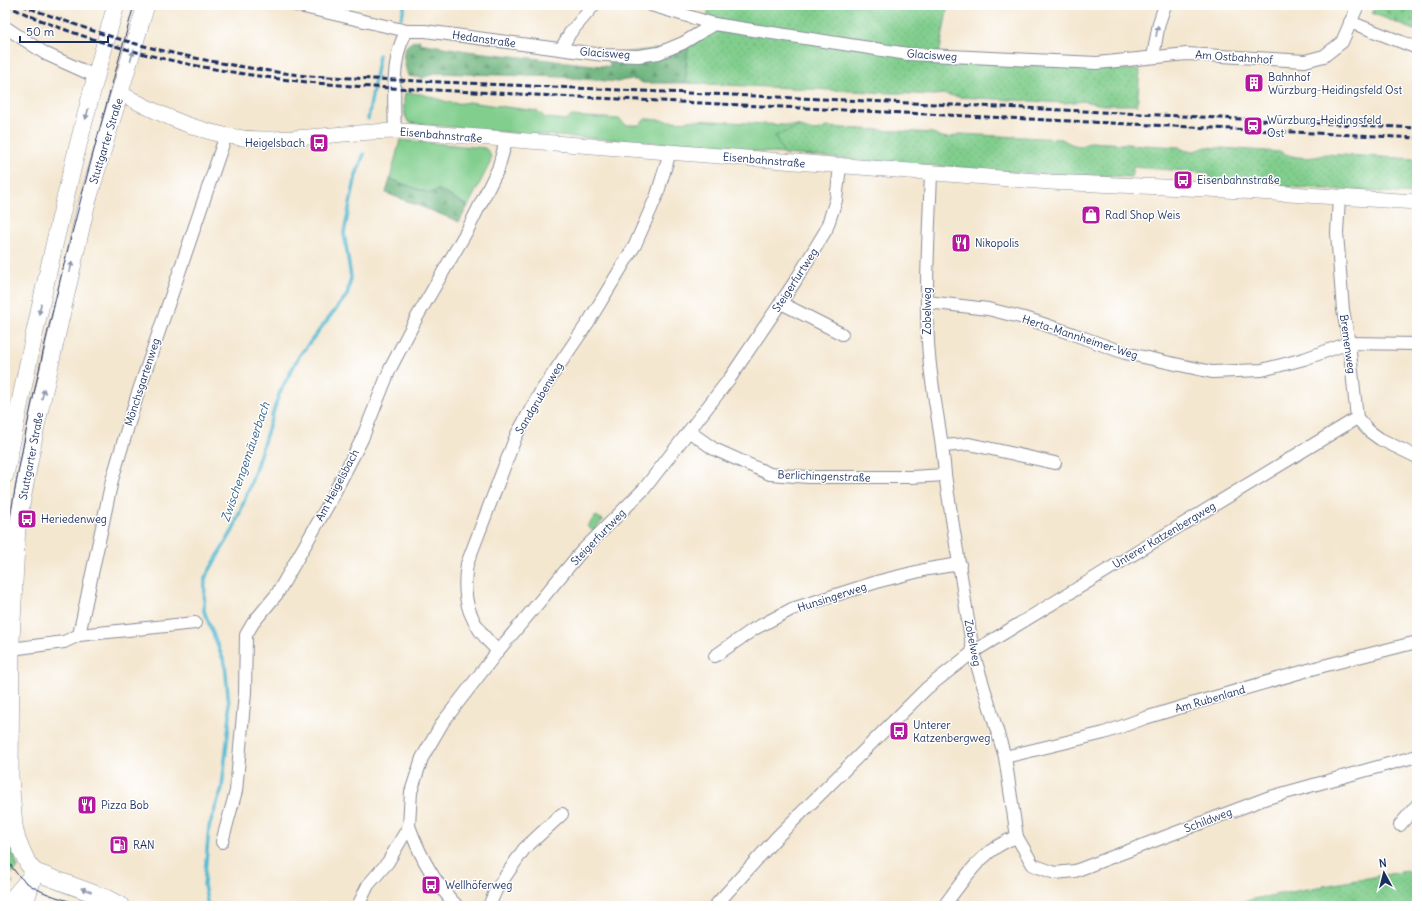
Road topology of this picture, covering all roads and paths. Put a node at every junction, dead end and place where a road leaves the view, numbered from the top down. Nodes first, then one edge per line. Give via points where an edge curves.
1 (116, 5) edge
2 (146, 5) edge
3 (295, 5) edge
4 (594, 5) edge
5 (651, 5) edge
6 (1165, 5) edge
7 (1358, 5) edge
8 (1350, 22) junction
9 (714, 24) junction
10 (5, 27) edge
11 (407, 31) junction
12 (1417, 48) edge
13 (561, 50) junction
14 (1153, 58) junction
15 (97, 76) junction
16 (120, 93) junction
17 (395, 131) junction
18 (226, 136) junction
19 (506, 141) junction
20 (670, 152) junction
21 (840, 167) junction
22 (931, 174) junction
23 (1339, 198) junction
24 (1417, 202) edge
25 (927, 302) junction
26 (781, 303) junction
27 (842, 334) dead end
28 (1349, 343) junction
29 (1417, 344) edge
30 (1357, 418) junction
31 (690, 432) junction
32 (943, 446) junction
33 (1417, 457) edge
34 (1055, 463) dead end
35 (5, 474) edge
36 (945, 475) junction
37 (960, 564) junction
38 (195, 623) dead end
39 (79, 635) junction
40 (1417, 642) edge
41 (498, 651) junction
42 (973, 652) junction
43 (715, 656) dead end
44 (9, 658) edge
45 (1417, 756) edge
46 (1004, 757) junction
47 (1417, 805) edge
48 (562, 814) dead end
49 (1400, 825) dead end
50 (409, 826) junction
51 (1017, 837) junction
52 (222, 842) dead end
53 (35, 872) junction
54 (17, 901) edge
55 (121, 906) edge
56 (358, 906) edge
57 (457, 906) edge
58 (489, 906) edge
59 (715, 906) edge
60 (944, 906) edge

1 - 15 main road, Stuttgarter Straße
16 -> 2 main road, Stuttgarter Straße
3 - 11 street, Hedanstraße
4 - 13 street via 570,33
5 - 9 street, Glacisweg
14 -> 6 street via 1158,23
7 - 8 street, Am Ostbahnhof
8 - 12 street
8 - 14 street, Am Ostbahnhof via 1342,42 1324,56 1305,61 1187,54
9 - 13 street, Glacisweg via 683,43 659,53 638,56 604,55
9 - 14 street, Glacisweg via 908,54 1097,63
10 - 15 street via 46,54
11 - 13 street, Hedanstraße via 425,31
11 - 17 street via 399,45 394,104
15 - 16 main road, Stuttgarter Straße
15 -> 35 main road, Stuttgarter Straße via 48,274
16 - 18 street, Eisenbahnstraße via 177,121
44 -> 16 main road, Stuttgarter Straße via 17,526 35,434 86,206
17 - 18 street, Eisenbahnstraße via 264,140
17 - 19 street, Eisenbahnstraße
18 - 39 street, Mönchsgartenweg via 137,396 112,480
19 - 20 street, Eisenbahnstraße
19 - 52 street, Am Heigelsbach via 498,169 390,370 362,439 331,498 277,594 246,635 245,693 236,791
20 - 21 street, Eisenbahnstraße
20 - 41 street, Sandgrubenweg via 657,195 635,245 589,321 540,393 516,436 467,564 464,580 468,610 474,623
21 - 22 street, Eisenbahnstraße
21 - 26 street, Steigerfurtweg via 836,200 826,230
22 - 23 street, Eisenbahnstraße
22 - 25 street, Zobelweg
23 - 24 street, Eisenbahnstraße
23 - 28 street, Bremenweg via 1337,233 1343,310
25 - 28 street, Herta-Mannheimer-Weg via 988,309 1028,319 1125,353 1212,372 1262,370
25 - 32 street, Zobelweg via 928,343
26 - 27 street
26 - 31 street, Steigerfurtweg
28 - 29 street
28 - 30 street, Bremenweg
30 - 33 street via 1375,435
30 - 42 street, Unterer Katzenbergweg
31 - 36 street, Berlichingenstraße via 714,448 770,474 808,477
31 - 41 street, Steigerfurtweg via 644,489 581,552
32 - 34 street via 969,444
32 - 36 street, Zobelweg
36 - 37 street, Zobelweg
37 - 42 street, Zobelweg
37 - 43 street, Hunsingerweg via 928,569 792,609 754,629
38 - 39 street
39 - 44 street
40 - 46 street, Am Rubenland via 1198,702 1104,733
41 - 50 street, Steigerfurtweg via 442,722 422,758 411,792
42 - 46 street, Zobelweg
42 - 59 street, Unterer Katzenbergweg via 927,688 777,837
44 - 53 main road, Stuttgarter Straße via 10,778 14,826 28,864
45 - 51 street, Schildweg via 1267,798 1075,871 1056,873 1033,865
46 - 51 street, Zobelweg
47 - 49 street
48 - 58 street via 524,849 496,890
50 - 56 street, Steigerfurtweg via 388,862 368,885
50 - 57 street via 419,853 436,881
51 - 60 street via 993,848
53 - 54 main road
55 -> 53 main road

